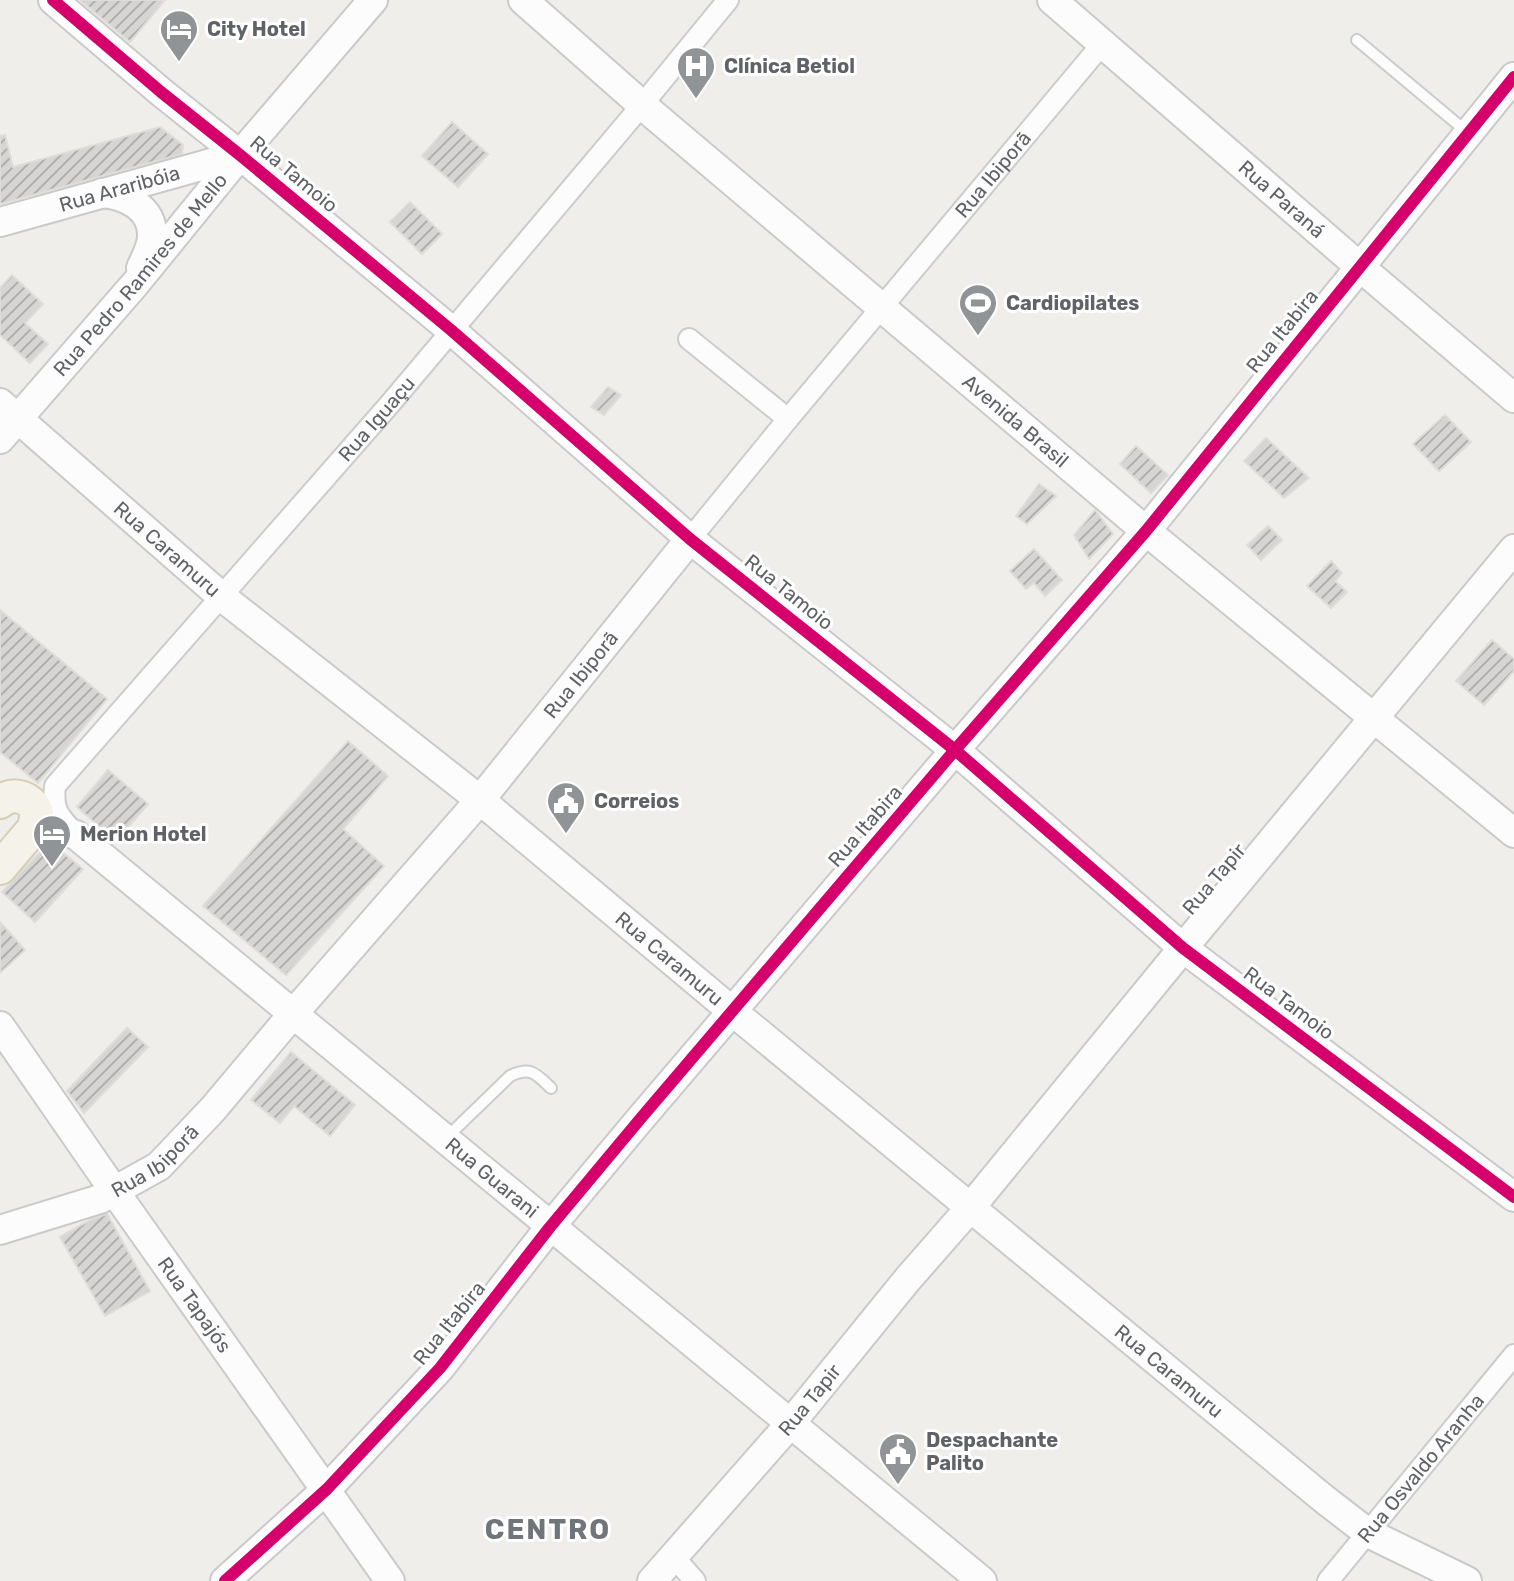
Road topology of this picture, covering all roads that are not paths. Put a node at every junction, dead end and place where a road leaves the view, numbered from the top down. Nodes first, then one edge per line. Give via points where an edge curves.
1 (53, 0) edge
2 (373, 0) edge
3 (523, 0) edge
4 (728, 0) edge
5 (1052, 0) edge
6 (1357, 40) dead end
7 (1103, 43) junction
8 (1514, 77) edge
9 (161, 92) junction
10 (642, 105) junction
11 (1469, 133) junction
12 (240, 155) junction
13 (139, 183) junction
14 (102, 193) junction
15 (0, 222) edge
16 (1360, 267) junction
17 (135, 284) junction
18 (882, 306) junction
19 (451, 330) junction
20 (689, 339) dead end
21 (1514, 398) edge
22 (788, 419) junction
23 (6, 420) edge
24 (1146, 531) junction
25 (690, 539) junction
26 (1514, 549) edge
27 (222, 597) junction
28 (1373, 719) junction
29 (955, 750) junction
30 (55, 786) junction
31 (7, 791) edge
32 (480, 800) junction
33 (1514, 833) edge
34 (15, 834) edge
35 (76, 835) junction
36 (0, 868) edge
37 (1183, 948) junction
38 (732, 1011) junction
39 (292, 1015) junction
40 (0, 1026) edge
41 (551, 1088) dead end
42 (445, 1140) junction
43 (115, 1192) junction
44 (1514, 1197) edge
45 (970, 1208) junction
46 (550, 1227) junction
47 (0, 1230) edge
48 (1514, 1355) edge
49 (790, 1424) junction
50 (327, 1489) junction
51 (1368, 1533) junction
52 (673, 1556) junction
53 (225, 1581) edge
54 (390, 1581) edge
55 (652, 1581) edge
56 (695, 1581) edge
57 (982, 1581) edge
58 (1328, 1581) edge
59 (1467, 1581) edge

1 - 9 street, Rua Tamoio
2 - 12 street, Rua Pedro Ramires de Mello
3 - 10 street, Avenida Brasil
4 - 10 street, Rua Iguaçu
5 - 7 street, Rua Paraná
6 - 11 lane
7 - 16 street, Rua Paraná
7 - 18 street, Rua Ibiporã
8 - 11 street, Rua Itabira
9 - 12 street, Rua Tamoio
9 - 13 street via 187,118 194,134 193,151 188,160
10 - 18 street, Avenida Brasil
10 - 19 street, Rua Iguaçu
11 - 16 street, Rua Itabira
12 - 13 street, Rua Araribóia
12 - 17 street, Rua Pedro Ramires de Mello
12 - 19 street, Rua Tamoio
13 - 14 street, Rua Araribóia
14 - 15 street, Rua Araribóia
14 - 17 street via 125,197 149,221 152,237
16 - 21 street, Rua Paraná
16 - 24 street, Rua Itabira
17 - 23 street, Rua Pedro Ramires de Mello
18 - 22 street, Rua Ibiporã
18 - 24 street, Avenida Brasil
19 - 25 street, Rua Tamoio
19 - 27 street, Rua Iguaçu
20 - 22 street
22 - 25 street, Rua Ibiporã
23 - 27 street, Rua Caramuru
24 - 28 street, Avenida Brasil
24 - 29 street, Rua Itabira
25 - 29 street, Rua Tamoio
25 - 32 street, Rua Ibiporã
26 - 28 street, Rua Tapir
27 - 30 street, Rua Iguaçu
27 - 32 street, Rua Caramuru
28 - 33 street, Avenida Brasil
28 - 37 street, Rua Tapir
29 - 37 street, Rua Tamoio
29 - 38 street, Rua Itabira
30 - 31 street via 35,797
30 - 35 street via 55,810
31 - 34 main road via 28,800 37,813 37,821
32 - 38 street, Rua Caramuru
32 - 39 street, Rua Ibiporã
34 - 35 street via 52,827
34 - 36 main road
35 - 39 street, Rua Guarani
37 - 44 street, Rua Tamoio
37 - 45 street, Rua Tapir
38 - 45 street, Rua Caramuru
38 - 46 street, Rua Itabira
39 - 42 street, Rua Guarani
39 - 43 street, Rua Ibiporã via 159,1166
40 - 43 street, Rua Tapajós
41 - 42 lane via 522,1070
42 - 46 street, Rua Guarani
43 - 47 street, Rua Ibiporã
43 - 50 street, Rua Tapajós
45 - 49 street, Rua Tapir
45 - 51 street, Rua Caramuru
46 - 49 street, Rua Guarani
46 - 50 street, Rua Itabira via 440,1368
48 - 51 street, Rua Osvaldo Aranha
49 - 52 street, Rua Tapir
49 - 57 street, Rua Guarani
50 - 53 street, Rua Itabira
50 - 54 street, Rua Tapajós
51 - 58 street, Rua Osvaldo Aranha
51 - 59 street, Rua Caramuru
52 - 55 street, Rua Tapir
52 - 56 street

